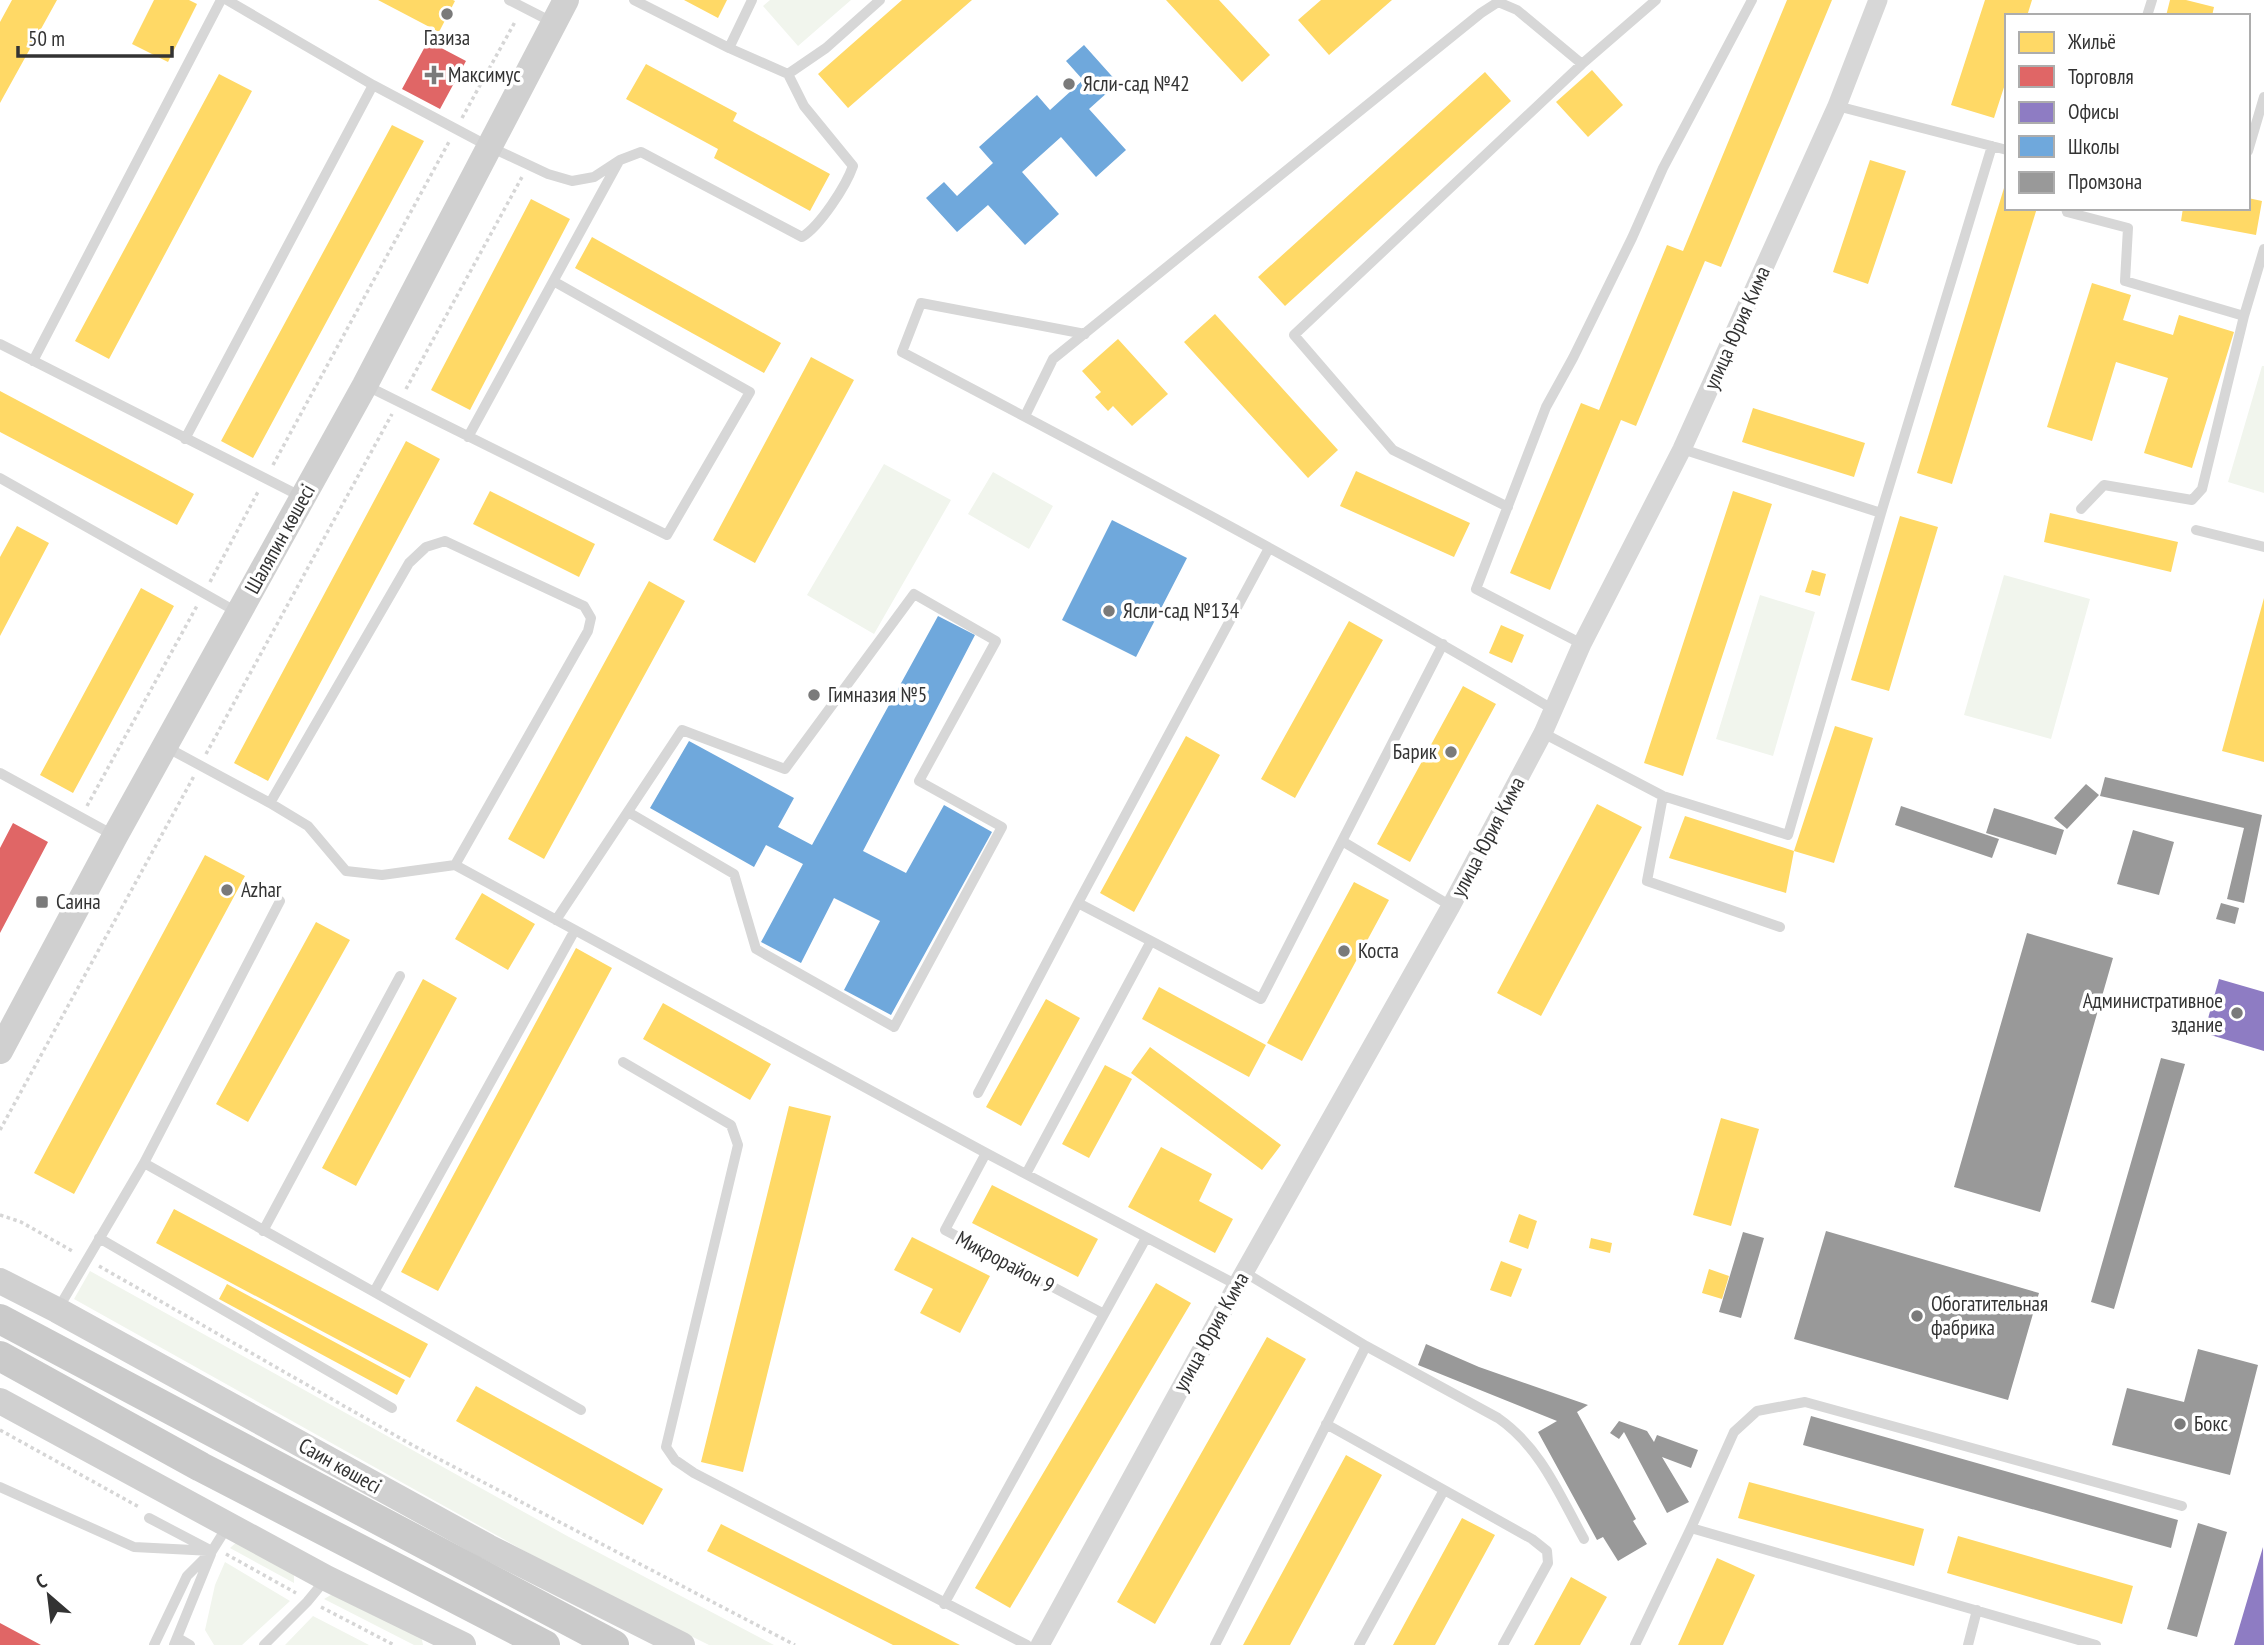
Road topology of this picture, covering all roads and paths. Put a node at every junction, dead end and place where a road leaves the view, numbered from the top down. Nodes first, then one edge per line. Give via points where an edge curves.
1 (221, 0) edge
2 (227, 0) edge
3 (509, 0) edge
4 (634, 0) edge
5 (752, 0) edge
6 (880, 0) edge
7 (1656, 0) edge
8 (1752, 0) edge
9 (1878, 0) edge
10 (523, 7) junction
11 (560, 11) edge
12 (729, 48) junction
13 (1582, 64) junction
14 (788, 74) junction
15 (373, 85) junction
16 (2264, 97) edge
17 (1837, 106) junction
18 (456, 129) junction
19 (2250, 144) edge
20 (488, 146) junction
21 (1993, 146) junction
22 (2005, 149) edge
23 (620, 160) junction
24 (528, 166) junction
25 (2066, 210) edge
26 (2264, 250) edge
27 (555, 282) junction
28 (2244, 316) junction
29 (1085, 334) junction
30 (0, 344) edge
31 (33, 361) junction
32 (365, 385) junction
33 (399, 402) junction
34 (1025, 416) junction
35 (468, 437) junction
36 (185, 439) junction
37 (1682, 449) junction
38 (266, 479) junction
39 (2, 484) edge
40 (303, 497) junction
41 (1508, 507) junction
42 (2081, 509) dead end
43 (1881, 513) junction
44 (2196, 530) dead end
45 (2264, 547) edge
46 (1269, 548) junction
47 (204, 593) junction
48 (239, 613) junction
49 (1443, 644) junction
50 (1582, 644) junction
51 (1554, 710) junction
52 (1543, 733) junction
53 (165, 747) junction
54 (200, 765) junction
55 (0, 773) edge
56 (94, 794) dead end
57 (1663, 796) junction
58 (270, 803) junction
59 (628, 812) junction
60 (116, 836) junction
61 (1342, 841) junction
62 (455, 865) junction
63 (279, 901) dead end
64 (1078, 903) junction
65 (1451, 906) junction
66 (556, 920) junction
67 (1780, 927) dead end
68 (575, 930) junction
69 (1151, 941) junction
70 (400, 976) dead end
71 (0, 1051) edge
72 (623, 1062) dead end
73 (978, 1093) dead end
74 (0, 1130) edge
75 (985, 1153) junction
76 (144, 1163) junction
77 (1026, 1174) junction
78 (0, 1215) edge
79 (264, 1231) junction
80 (99, 1238) junction
81 (1146, 1238) junction
82 (86, 1259) junction
83 (0, 1264) edge
84 (1241, 1279) junction
85 (0, 1281) edge
86 (374, 1292) junction
87 (57, 1310) junction
88 (1104, 1314) junction
89 (0, 1318) edge
90 (1366, 1346) junction
91 (0, 1356) edge
92 (0, 1401) edge
93 (392, 1408) dead end
94 (581, 1410) dead end
95 (1326, 1424) junction
96 (0, 1487) edge
97 (1444, 1490) junction
98 (2182, 1506) dead end
99 (149, 1518) dead end
100 (228, 1524) junction
101 (1691, 1528) junction
102 (1584, 1539) dead end
103 (212, 1551) junction
104 (326, 1578) junction
105 (944, 1604) junction
106 (1977, 1610) junction
107 (176, 1642) edge
108 (453, 1643) edge
109 (154, 1645) edge
110 (190, 1645) edge
111 (264, 1645) edge
112 (545, 1645) edge
113 (614, 1645) edge
114 (682, 1645) edge
115 (795, 1645) edge
116 (1027, 1645) edge
117 (1040, 1645) edge
118 (1215, 1645) edge
119 (1359, 1645) edge
120 (1503, 1645) edge
121 (1635, 1645) edge
122 (1968, 1645) edge
123 (2096, 1645) edge

1 - 31 lane
2 - 15 lane
3 - 10 lane
4 - 12 lane
5 - 12 lane
6 - 14 lane via 827,48
7 - 13 lane
8 - 41 lane via 1663,168 1546,407
9 - 17 street, улица Юрия Кима
10 - 11 lane
10 - 18 path
11 - 20 main road, Шаляпин көшесі
12 - 14 lane
13 - 29 lane via 1517,10 1498,2
13 - 41 lane via 1294,335 1393,450
14 - 23 lane via 804,106 853,166 848,180 802,237 641,152
15 - 18 lane
15 - 36 lane
16 - 19 lane
17 - 21 lane
17 - 37 street, улица Юрия Кима
18 - 20 lane
18 - 38 path
20 - 24 lane
20 - 32 main road, Шаляпин көшесі
21 - 22 lane
21 - 43 lane
23 - 24 lane via 594,177 572,181
23 - 27 lane
24 - 33 path
25 - 28 lane via 2128,228 2125,281
26 - 28 lane
27 - 35 lane
27 - 35 lane via 750,392 667,535
28 - 42 lane via 2202,489 2192,500 2104,485
29 - 34 lane via 1053,359
29 - 34 lane via 921,303 902,352
30 - 31 lane
31 - 36 lane
32 - 33 lane
32 - 40 main road, Шаляпин көшесі
33 - 35 lane
33 - 54 path
34 - 46 lane
36 - 38 lane
37 - 43 lane
37 - 50 street, улица Юрия Кима
38 - 40 lane
38 - 47 path
39 - 47 lane
40 - 48 main road, Шаляпин көшесі
41 - 50 lane via 1476,589
43 - 57 lane via 1788,835
44 - 45 lane
46 - 49 lane
46 - 64 lane
47 - 48 lane
47 - 56 path
48 - 53 main road, Шаляпин көшесі
49 - 51 lane
49 - 61 lane
50 - 51 street, улица Юрия Кима
51 - 52 street, улица Юрия Кима
52 - 57 lane
52 - 65 street, улица Юрия Кима
53 - 54 lane
53 - 60 main road, Шаляпин көшесі
54 - 58 lane
54 - 74 path
55 - 60 lane
57 - 67 lane via 1647,881
58 - 62 lane via 308,826 346,871 382,875
58 - 62 lane via 409,563 426,547 445,541 584,606 591,618 588,631
59 - 59 lane via 682,730 785,769 914,594 996,641 919,781 1002,827 894,1027 756,949 734,874
59 - 66 lane
60 - 71 main road, Шаляпин көшесі
61 - 65 lane
61 - 69 lane via 1261,999
62 - 66 lane
63 - 76 lane
64 - 69 lane
64 - 73 lane
65 - 84 street, улица Юрия Кима
66 - 68 lane
68 - 75 lane
68 - 86 lane
69 - 77 lane
70 - 79 lane
72 - 105 lane via 731,1125 738,1145 666,1447 694,1473
75 - 77 lane
75 - 88 lane, Микрорайон 9 via 945,1230
76 - 79 lane
76 - 80 lane
77 - 81 lane
78 - 82 path
79 - 86 lane
80 - 82 lane
80 - 93 lane
81 - 84 lane
81 - 88 lane
82 - 87 lane
82 - 115 path via 414,1446
83 - 87 main road
84 - 90 lane
84 - 117 street, улица Юрия Кима
85 - 87 main road, Саин көшесі
86 - 94 lane
87 - 114 main road, Саин көшесі via 488,1547
88 - 105 lane
89 - 113 main road, Саин көшесі
90 - 95 lane
90 - 102 lane via 1513,1429 1535,1451
91 - 112 main road via 201,1467
92 - 100 main road
95 - 97 lane
95 - 118 lane
96 - 103 lane via 134,1547
97 - 119 lane
97 - 120 lane via 1547,1551 1548,1563
98 - 101 lane via 1805,1402 1757,1411 1734,1432
99 - 103 lane
100 - 103 lane
100 - 104 main road
101 - 106 lane
101 - 121 lane
103 - 107 lane
103 - 109 lane via 187,1576
104 - 108 main road
104 - 111 lane
105 - 116 lane
106 - 122 lane
106 - 123 lane
107 - 110 lane

